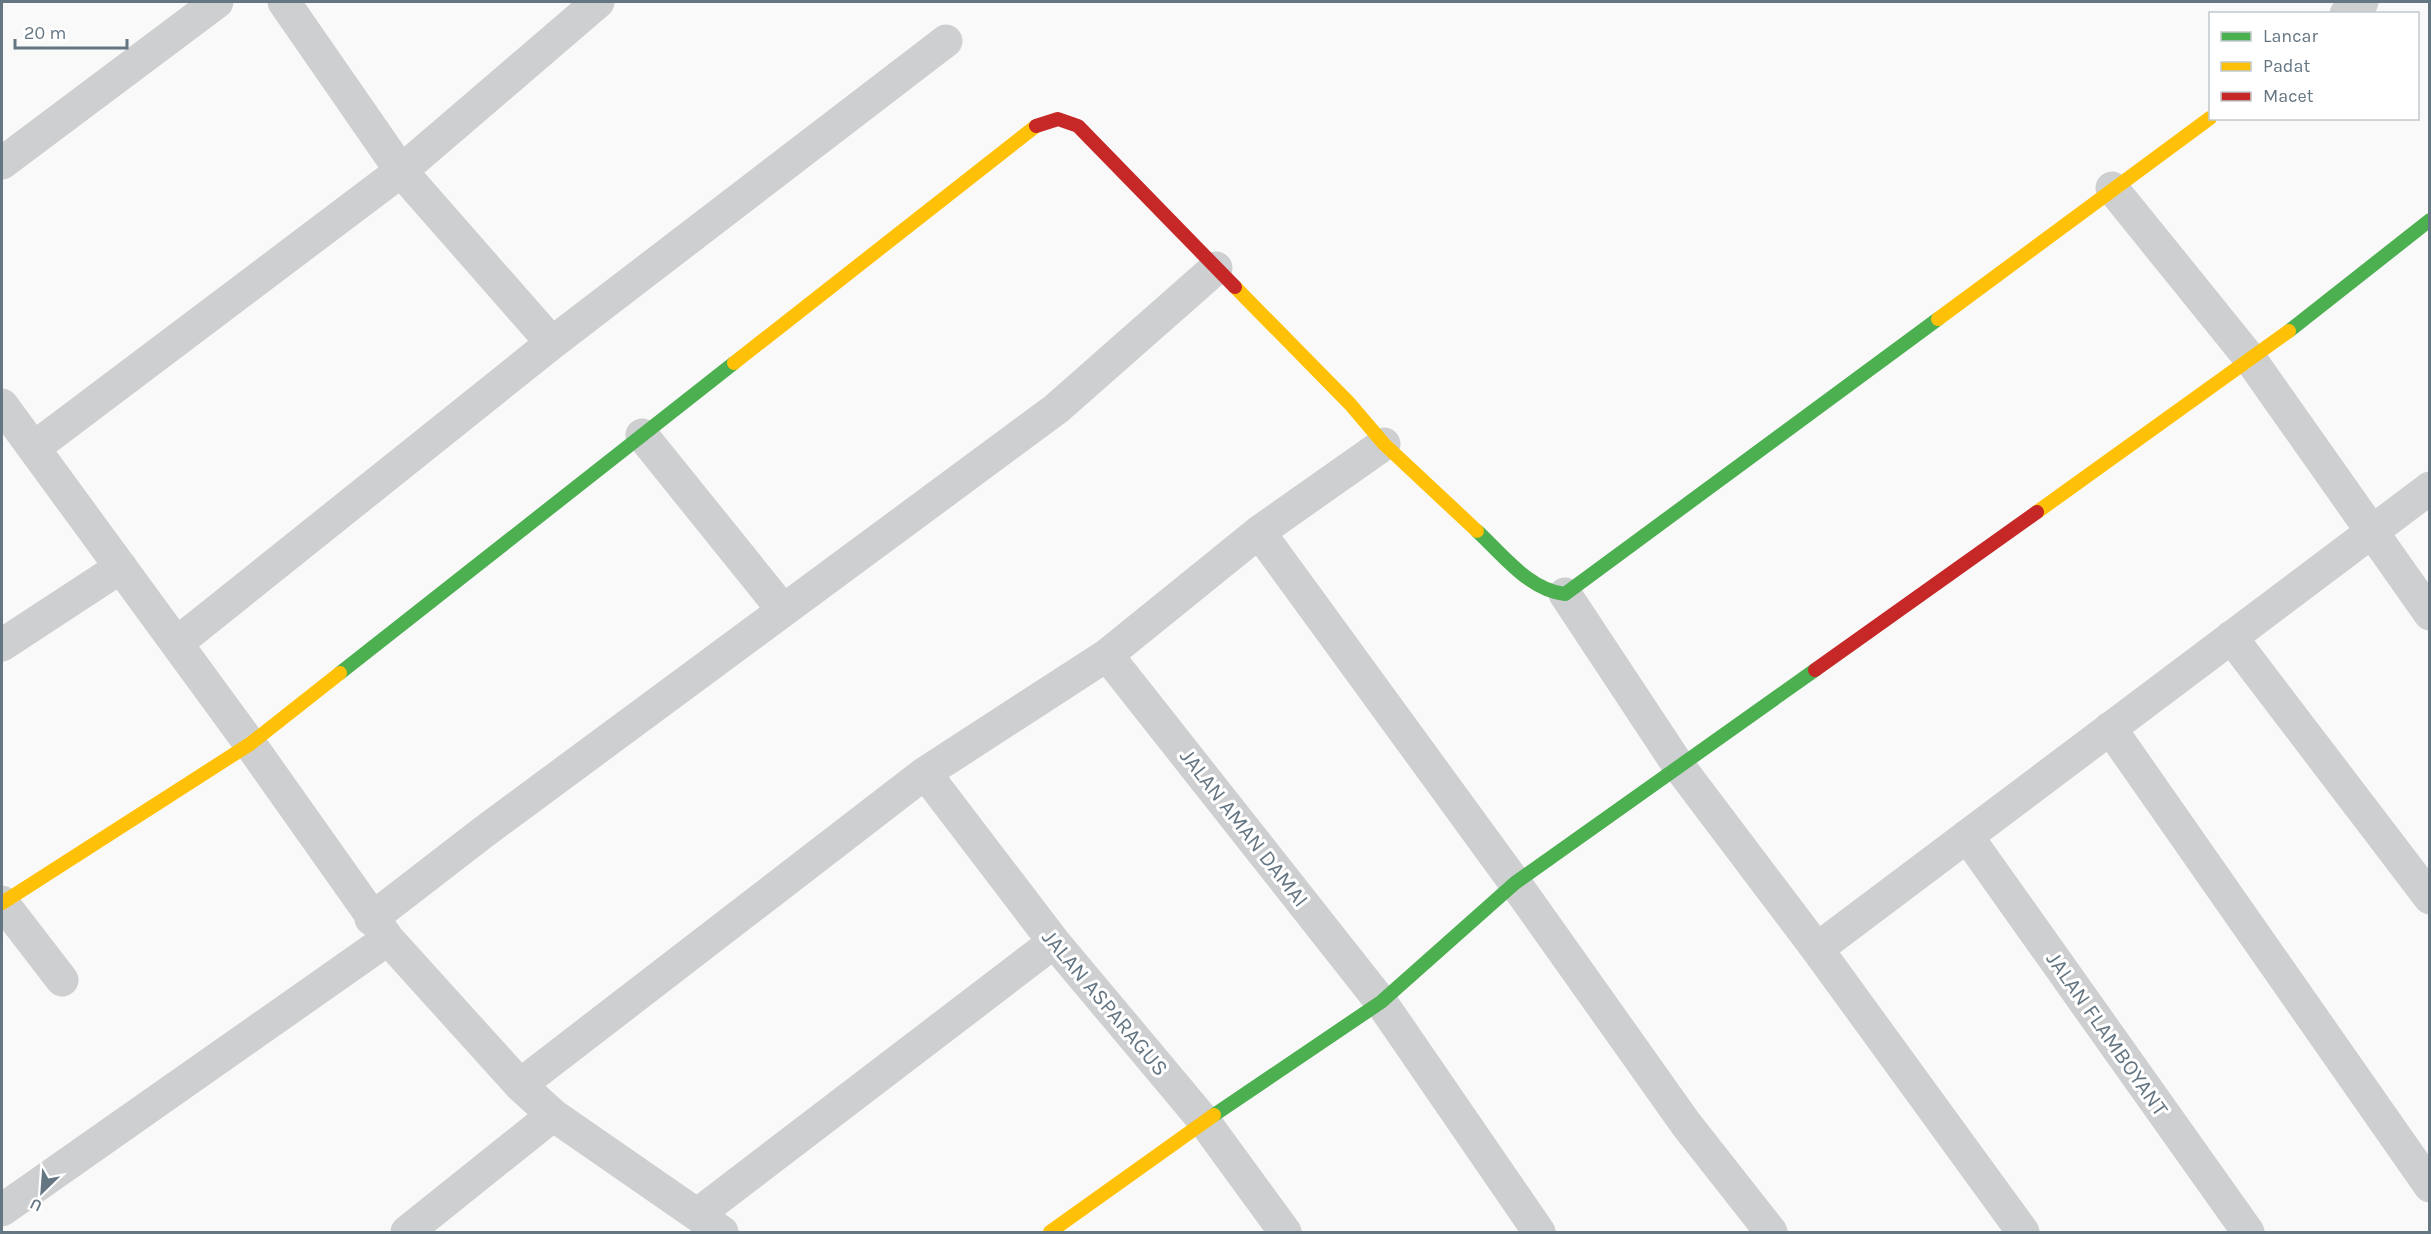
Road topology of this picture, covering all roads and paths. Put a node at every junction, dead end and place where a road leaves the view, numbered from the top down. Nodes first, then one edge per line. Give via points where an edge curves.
1 (217, 2) edge
2 (284, 2) edge
3 (598, 2) edge
4 (2362, 2) edge
5 (2349, 12) edge
6 (946, 41) dead end
7 (2209, 119) edge
8 (2, 163) edge
9 (401, 171) junction
10 (2112, 189) junction
11 (2430, 220) edge
12 (1216, 268) junction
13 (552, 343) junction
14 (2251, 360) junction
15 (2, 405) edge
16 (642, 435) junction
17 (1384, 444) junction
18 (35, 447) junction
19 (2430, 488) edge
20 (1259, 532) junction
21 (2370, 532) junction
22 (121, 567) junction
23 (1565, 594) junction
24 (783, 610) junction
25 (2430, 614) edge
26 (2231, 637) junction
27 (177, 643) junction
28 (2, 645) edge
29 (1107, 655) junction
30 (2110, 728) junction
31 (250, 744) junction
32 (1678, 765) junction
33 (925, 773) junction
34 (1967, 836) junction
35 (1515, 884) junction
36 (2430, 898) edge
37 (2, 903) edge
38 (379, 929) junction
39 (1054, 942) junction
40 (1817, 949) junction
41 (62, 980) dead end
42 (1381, 1002) junction
43 (520, 1084) junction
44 (553, 1114) junction
45 (1204, 1121) junction
46 (2430, 1186) edge
47 (2, 1210) edge
48 (710, 1223) edge
49 (407, 1233) edge
50 (1050, 1233) edge
51 (1285, 1233) edge
52 (1539, 1233) edge
53 (1771, 1233) edge
54 (2023, 1233) edge
55 (2248, 1233) edge

1 - 8 street
2 - 9 street
3 - 9 street
4 - 5 street
6 - 13 street
7 - 10 street
9 - 13 street
9 - 18 street
10 - 14 street
10 - 23 street
11 - 14 street
12 - 16 street via 1078,126 1068,120 1049,118 1028,130
12 - 17 street
12 - 24 street via 1056,409
13 - 27 street
14 - 21 street
14 - 32 street
15 - 18 street
16 - 24 street
16 - 31 street
17 - 20 street
17 - 23 street via 1527,578 1548,592
18 - 22 street
19 - 21 street
20 - 29 street
20 - 35 street
21 - 25 street
21 - 26 street
22 - 27 street
22 - 28 street
23 - 32 street
24 - 38 street
26 - 30 street
26 - 36 street
27 - 31 street
29 - 33 street
29 - 42 street, JALAN AMAN DAMAI
30 - 34 street
30 - 46 street
31 - 37 street
31 - 38 street
32 - 35 street
32 - 40 street
33 - 39 street, JALAN ASPARAGUS
33 - 43 street
34 - 40 street
34 - 55 street, JALAN FLAMBOYANT
35 - 42 street
35 - 53 street via 1686,1124
37 - 41 street
38 - 43 street
38 - 47 street
39 - 45 street, JALAN ASPARAGUS
39 - 48 street
40 - 54 street
42 - 45 street
42 - 52 street, JALAN AMAN DAMAI
43 - 44 street
44 - 48 street
44 - 49 street
45 - 50 street
45 - 51 street, JALAN ASPARAGUS

